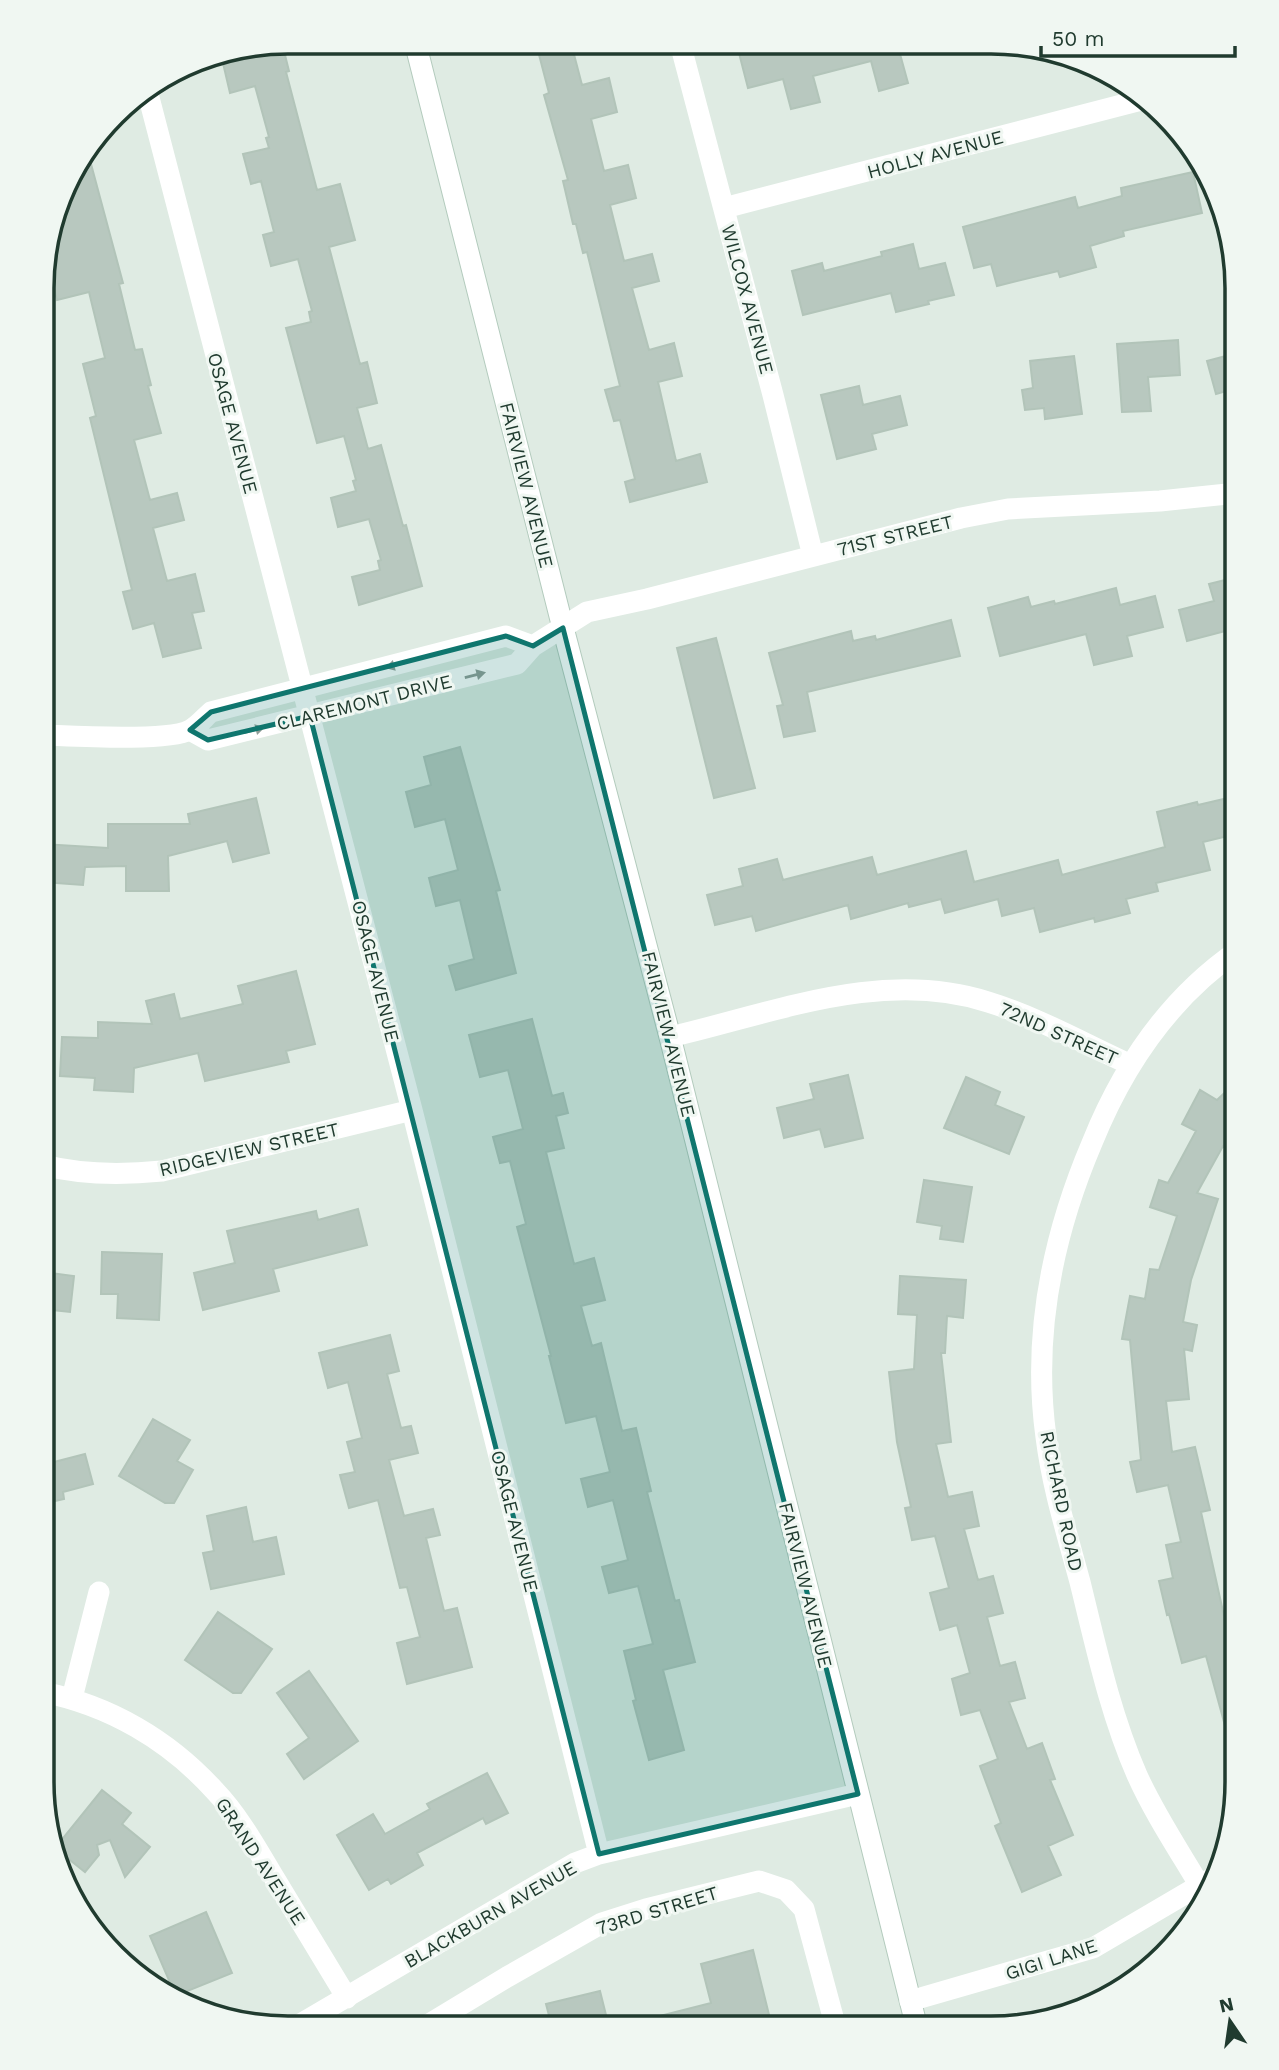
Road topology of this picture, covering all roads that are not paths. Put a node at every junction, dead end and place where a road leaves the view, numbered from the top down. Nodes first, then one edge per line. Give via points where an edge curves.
1 (418, 54) edge
2 (683, 54) edge
3 (150, 100) edge
4 (1132, 103) edge
5 (724, 208) junction
6 (1225, 493) edge
7 (813, 556) junction
8 (563, 628) junction
9 (533, 646) junction
10 (303, 690) junction
11 (310, 716) junction
12 (190, 730) junction
13 (54, 735) edge
14 (1225, 960) edge
15 (670, 1037) junction
16 (1129, 1064) junction
17 (412, 1110) junction
18 (54, 1168) edge
19 (99, 1592) dead end
20 (54, 1694) edge
21 (72, 1698) junction
22 (858, 1794) junction
23 (599, 1854) junction
24 (1200, 1886) joint
25 (347, 1998) junction
26 (910, 2001) junction
27 (315, 2016) edge
28 (443, 2016) edge
29 (833, 2016) edge
30 (914, 2016) edge

1 - 8 street, FAIRVIEW AVENUE
2 - 5 street, WILCOX AVENUE
3 - 10 street, OSAGE AVENUE
4 - 5 street, HOLLY AVENUE
5 - 7 street, WILCOX AVENUE
6 - 7 street, 71ST STREET via 1008,509
7 - 8 street, 71ST STREET via 587,612
8 - 9 street, CLAREMONT DRIVE
8 - 15 street, FAIRVIEW AVENUE
9 -> 10 street, CLAREMONT DRIVE via 506,636
11 -> 9 street, CLAREMONT DRIVE via 517,664
10 - 11 street, OSAGE AVENUE
10 - 12 street, CLAREMONT DRIVE via 211,712
12 -> 11 street, CLAREMONT DRIVE via 208,740
11 - 17 street, OSAGE AVENUE
12 - 13 street, CLAREMONT DRIVE via 163,735
14 - 16 street, 72ND STREET via 1181,998
15 - 16 street, 72ND STREET via 842,994 910,989 986,1001
15 - 22 street, FAIRVIEW AVENUE
16 - 24 street, RICHARD ROAD via 1098,1126 1055,1250 1042,1331 1042,1405 1053,1477 1109,1699 1146,1793
17 - 18 street, RIDGEVIEW STREET via 162,1171 91,1173
17 - 23 street, OSAGE AVENUE
19 - 21 street
20 - 21 street, GRAND AVENUE
21 - 25 street, GRAND AVENUE via 154,1737 216,1791
22 - 23 street, BLACKBURN AVENUE
22 - 26 street, FAIRVIEW AVENUE
23 - 25 street, BLACKBURN AVENUE via 545,1880
24 - 26 street, GIGI LANE via 1093,1948
25 - 27 street, BLACKBURN AVENUE
26 - 30 street, FAIRVIEW AVENUE
28 - 29 street, 73RD STREET via 602,1923 759,1881 786,1890 804,1909

